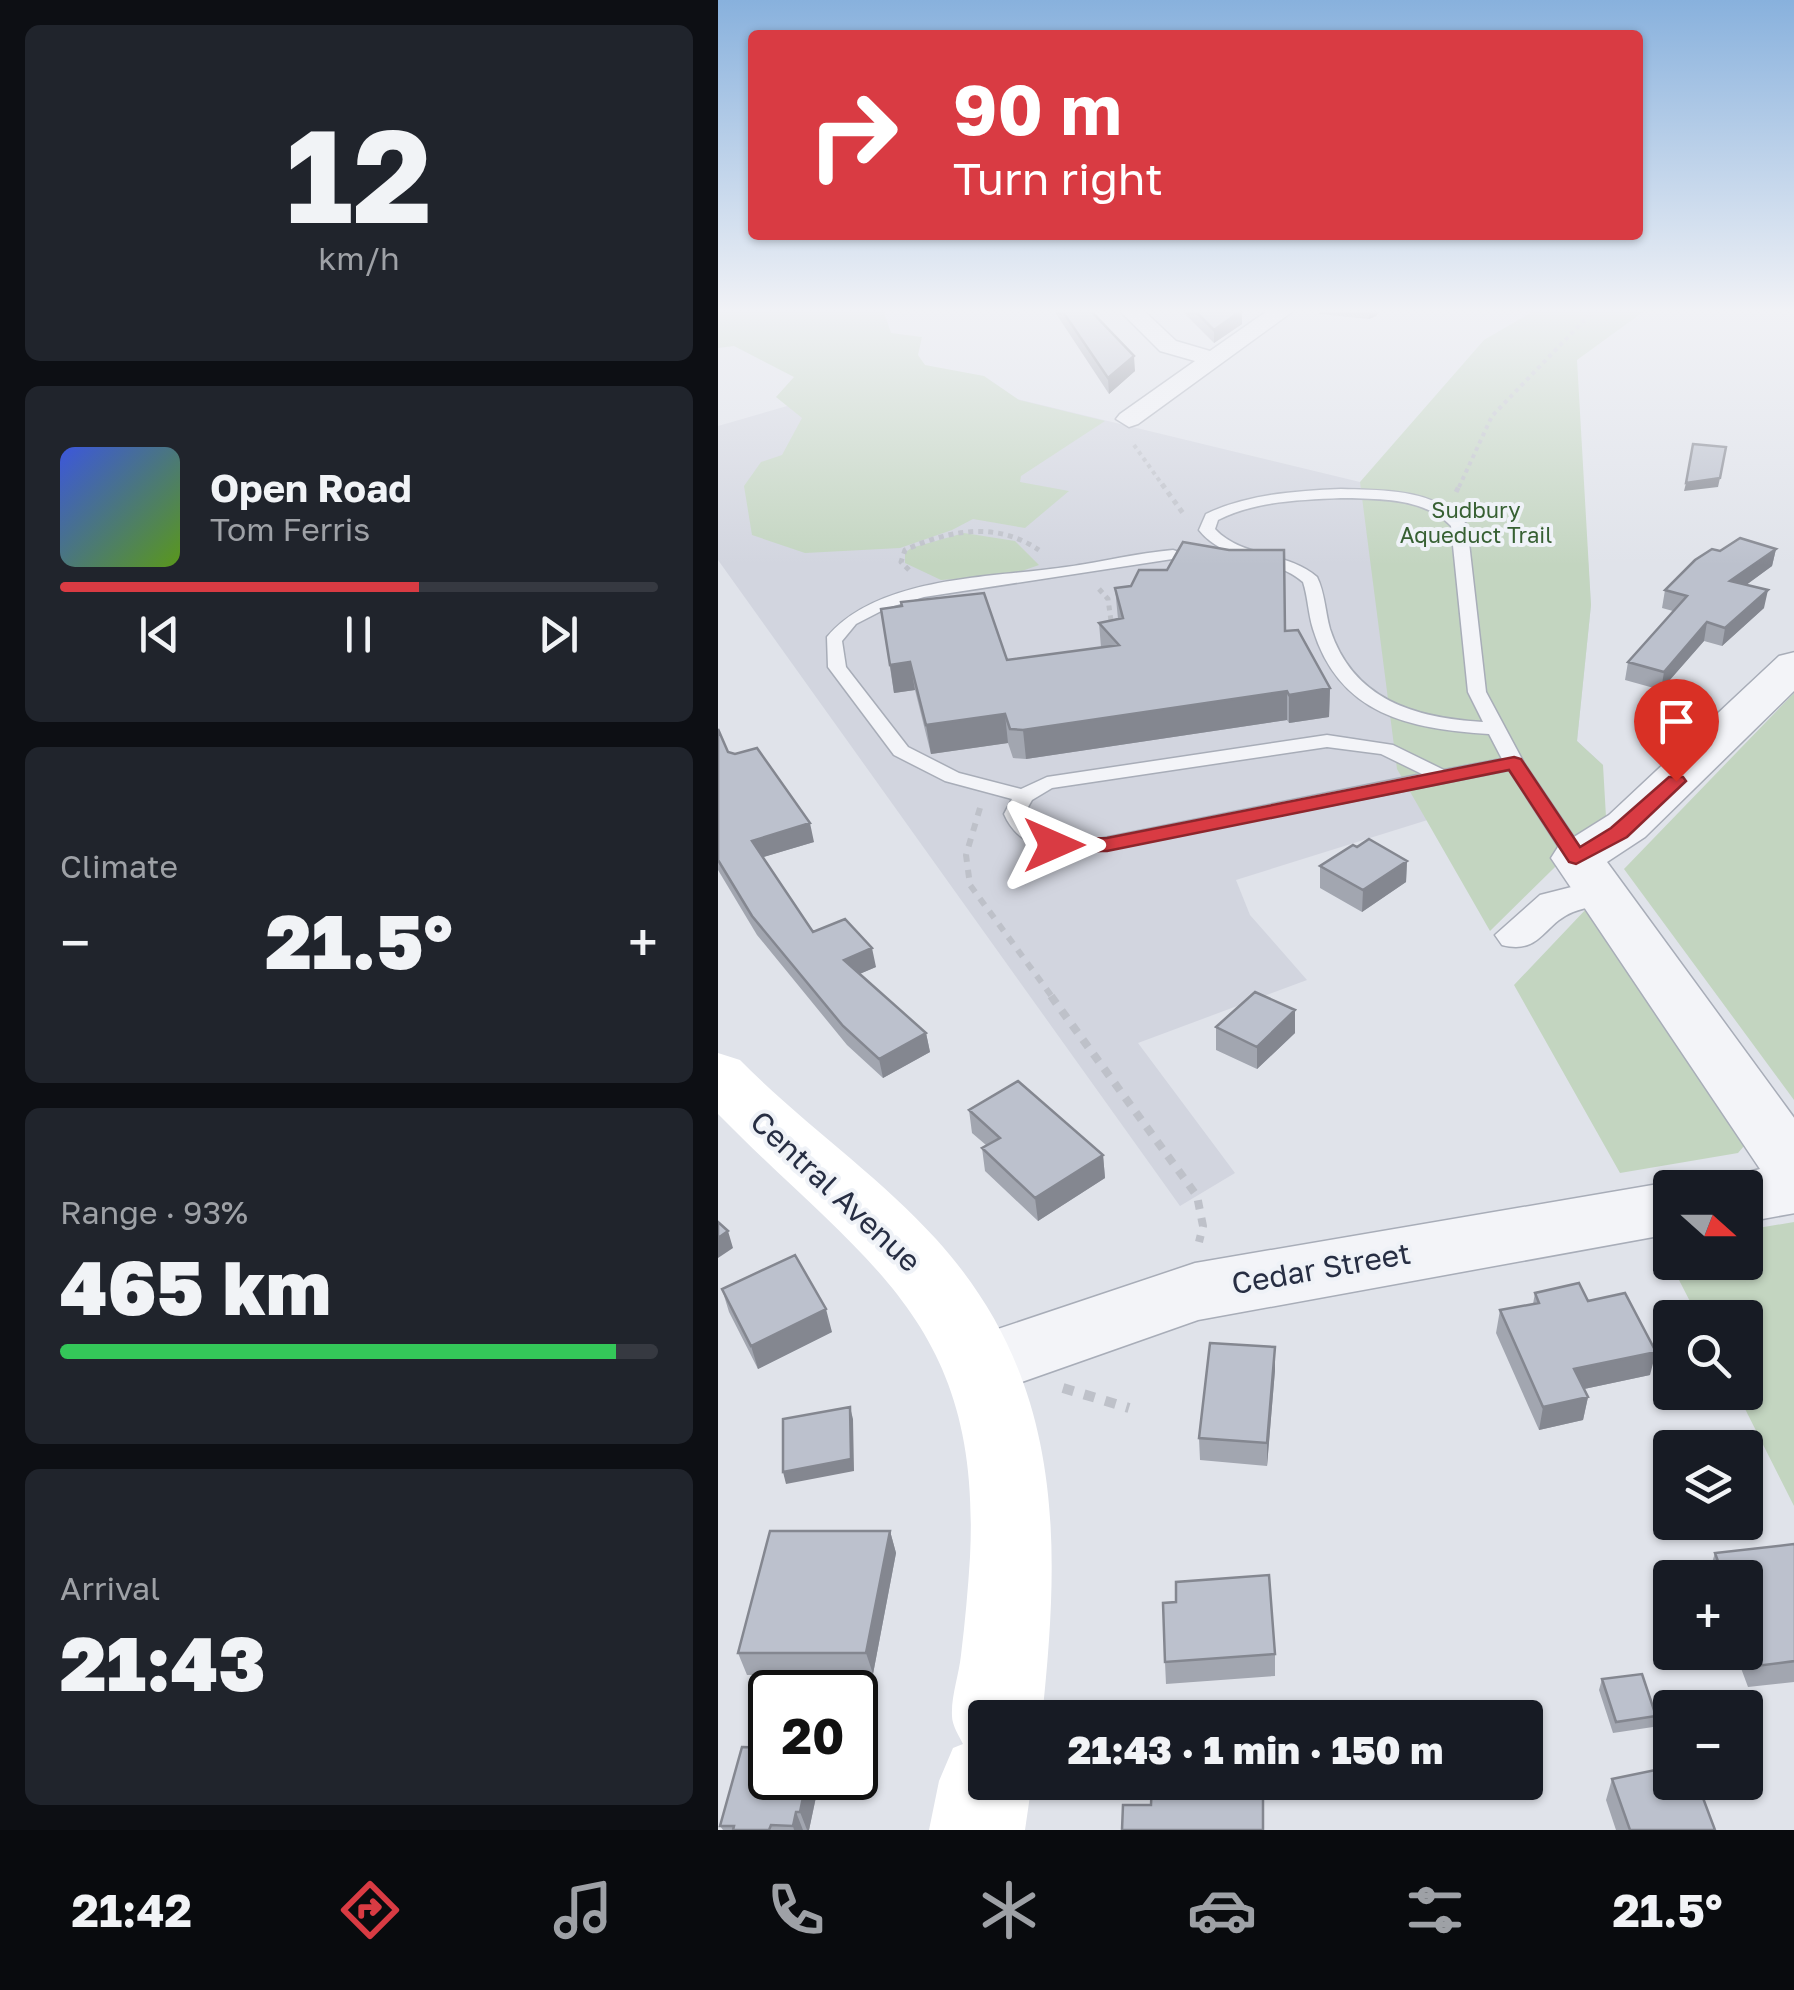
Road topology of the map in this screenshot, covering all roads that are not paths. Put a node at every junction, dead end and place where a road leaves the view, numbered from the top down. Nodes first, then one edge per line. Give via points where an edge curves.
1 (1165, 394) edge
2 (1129, 419) road end
3 (1192, 545) junction
4 (1152, 580) edge
5 (1794, 665) edge
6 (1493, 728) junction
7 (1514, 763) junction
8 (1442, 776) junction
9 (1024, 796) junction
10 (1588, 875) junction
11 (1517, 935) dead end
12 (718, 1075) edge
13 (1794, 1169) edge
14 (1794, 1188) edge
15 (1763, 1194) edge
16 (1653, 1211) edge
17 (982, 1365) junction
18 (999, 1700) edge
19 (983, 1800) edge
20 (977, 1830) edge

1 - 2 street
3 - 4 lane
3 - 6 lane via 1306,574 1329,644 1376,706 1415,722
3 - 6 lane via 1212,517 1246,502 1380,494 1437,504 1460,525 1477,692
3 - 9 lane via 915,594 867,611 838,634 833,660 901,751 952,778
5 - 10 street via 1627,826
6 - 7 lane
7 - 8 lane
7 - 10 lane
8 - 9 lane via 1386,749 1327,741 1064,779
8 - 9 lane via 1089,847 1054,845 1024,832 1014,814
10 - 11 street
10 - 13 street
12 - 17 main road, Central Avenue via 915,1262
14 - 15 street
16 - 17 street, Cedar Street via 1195,1292
17 - 18 main road, Central Avenue via 1006,1445 1013,1512 1013,1584
19 - 20 main road

